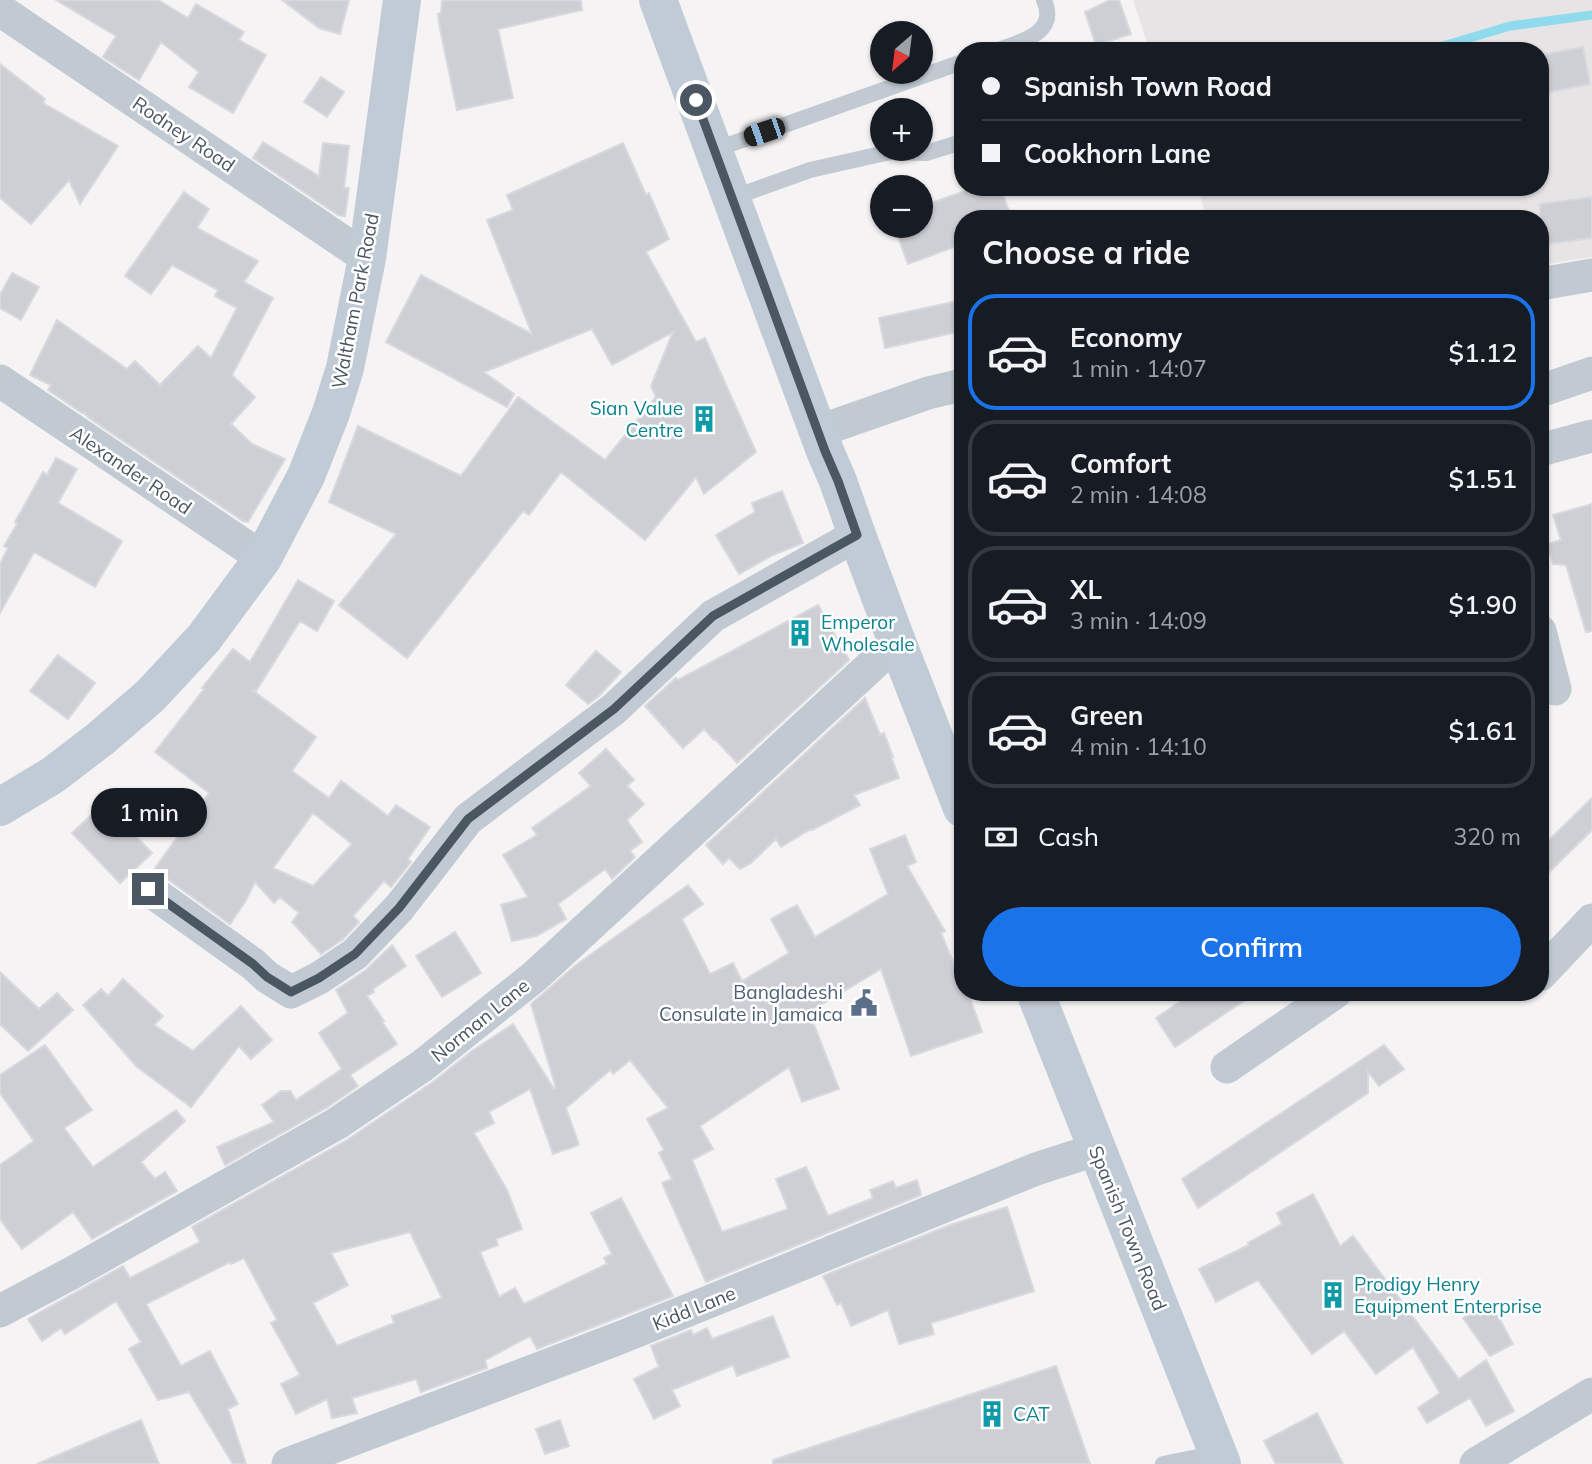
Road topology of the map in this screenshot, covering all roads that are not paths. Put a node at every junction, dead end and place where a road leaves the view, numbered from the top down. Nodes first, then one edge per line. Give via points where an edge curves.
1 (402, 0) edge
2 (659, 0) edge
3 (1044, 0) edge
4 (0, 9) edge
5 (1020, 42) edge
6 (954, 65) edge
7 (954, 144) edge
8 (714, 150) junction
9 (732, 198) junction
10 (367, 258) junction
11 (1592, 275) edge
12 (1549, 282) edge
13 (1592, 373) edge
14 (0, 381) edge
15 (954, 387) edge
16 (1549, 388) edge
17 (818, 431) junction
18 (1592, 436) edge
19 (1549, 448) edge
20 (857, 535) junction
21 (263, 558) junction
22 (897, 642) junction
23 (1549, 666) edge
24 (1555, 689) dead end
25 (954, 788) edge
26 (0, 807) edge
27 (148, 889) dead end
28 (1592, 920) edge
29 (1549, 965) edge
30 (1039, 1001) edge
31 (1323, 1001) edge
32 (1227, 1067) dead end
33 (1098, 1149) junction
34 (0, 1311) edge
35 (1592, 1394) edge
36 (1219, 1459) edge
37 (288, 1464) edge
38 (1163, 1464) edge
39 (1476, 1464) edge

1 - 10 main road, Waltham Park Road
2 - 8 main road
3 - 5 lane via 1047,20 1040,32
4 - 10 street, Rodney Road
6 - 8 lane
7 - 9 lane via 926,153 890,152 810,170
8 - 9 main road
9 - 17 main road
10 - 21 main road, Waltham Park Road via 331,413 306,476
11 - 12 street
13 - 16 street
14 - 21 street, Alexander Road
15 - 17 street
17 - 20 main road
18 - 19 street
20 - 22 main road
20 - 27 street via 713,616 614,709 468,819 399,908 355,954 291,992
21 - 26 main road, Waltham Park Road via 204,638 149,696 72,761
22 - 25 main road
22 - 34 street, Norman Lane via 535,976 422,1066 336,1124
23 - 24 street
28 - 29 street
30 - 33 main road, Spanish Town Road
31 - 32 street
33 - 36 main road, Spanish Town Road
33 - 37 street, Kidd Lane via 1036,1169 622,1337
35 - 39 street
36 - 38 lane

